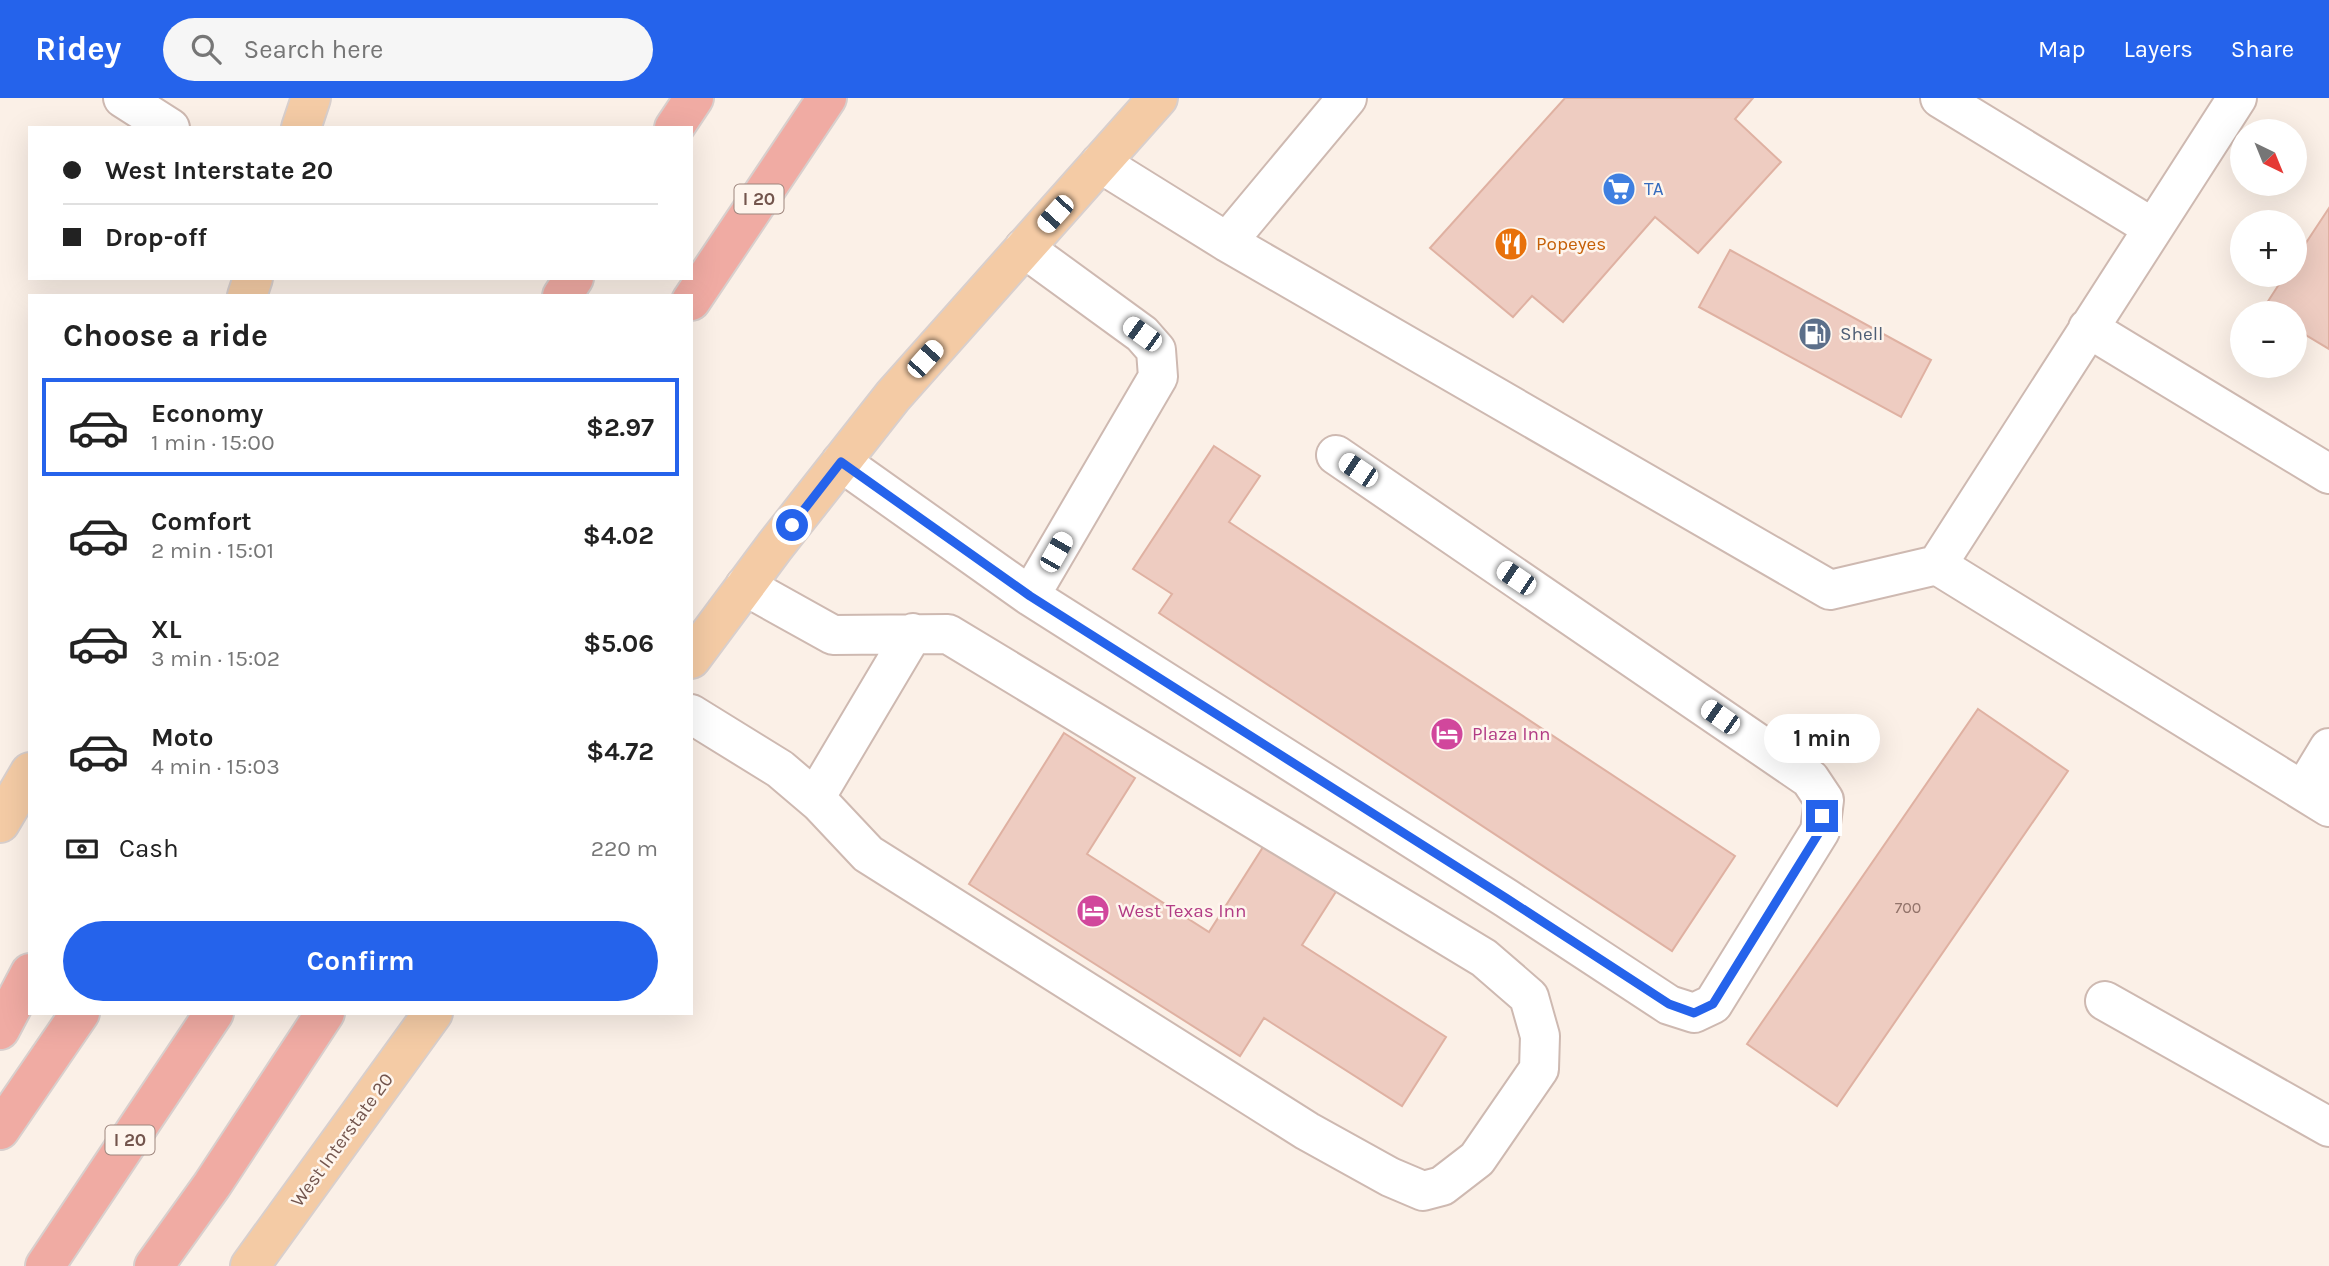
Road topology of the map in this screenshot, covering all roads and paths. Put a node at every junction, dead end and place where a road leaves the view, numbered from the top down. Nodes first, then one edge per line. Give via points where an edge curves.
1 (123, 98) edge
2 (312, 98) edge
3 (694, 98) edge
4 (827, 98) edge
5 (1158, 98) edge
6 (1347, 98) edge
7 (1940, 98) edge
8 (2237, 98) edge
9 (167, 126) edge
10 (302, 126) edge
11 (675, 126) edge
12 (1100, 163) junction
13 (2153, 228) junction
14 (1227, 242) junction
15 (1024, 248) junction
16 (693, 298) edge
17 (2088, 328) junction
18 (1336, 455) dead end
19 (841, 462) junction
20 (2329, 474) edge
21 (1937, 565) junction
22 (745, 586) junction
23 (1030, 596) junction
24 (913, 633) junction
25 (693, 656) edge
26 (693, 715) edge
27 (2329, 748) edge
28 (28, 775) edge
29 (815, 798) junction
30 (2316, 799) edge
31 (0, 823) edge
32 (28, 977) edge
33 (2105, 1001) dead end
34 (79, 1015) edge
35 (213, 1015) edge
36 (324, 1015) edge
37 (432, 1015) edge
38 (0, 1030) edge
39 (2329, 1128) edge
40 (0, 1130) edge
41 (45, 1266) edge
42 (154, 1266) edge
43 (250, 1266) edge

1 - 9 street
2 - 10 main road
3 - 11 highway
4 - 16 highway, I 20
5 - 12 main road
6 - 14 street
7 - 13 street
8 - 13 street
12 - 14 street
12 - 15 main road
13 - 17 street
14 - 21 street via 1830,590
15 - 19 main road via 892,396
15 - 23 street via 1142,334 1156,350 1158,377
17 - 20 street
17 - 21 street
18 - 23 street via 1810,779 1824,800 1820,831 1713,1004 1694,1013 1669,1004
19 - 22 main road
19 - 23 street
21 - 30 street
22 - 24 street via 833,635
22 - 25 main road
24 - 29 street
24 - 29 street via 947,634 1484,958 1529,997 1540,1036 1539,1069 1477,1159 1442,1186 1423,1191 1307,1131 868,854
26 - 29 street via 780,769
27 - 30 street
28 - 31 main road
32 - 38 highway
33 - 39 street
34 - 40 highway
35 - 41 highway, I 20
36 - 42 highway
37 - 43 main road, West Interstate 20

